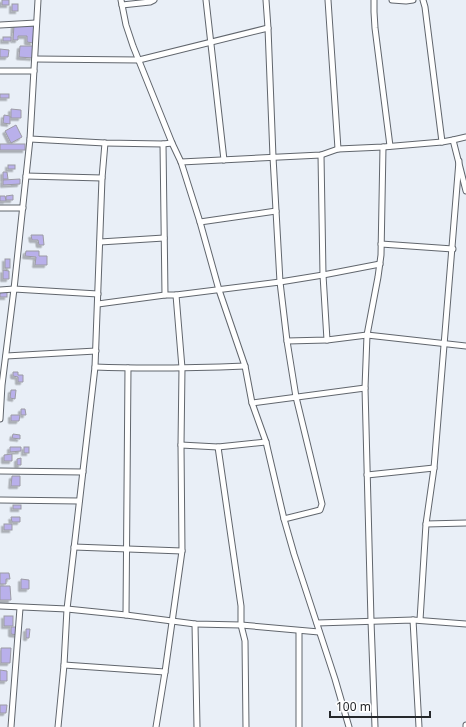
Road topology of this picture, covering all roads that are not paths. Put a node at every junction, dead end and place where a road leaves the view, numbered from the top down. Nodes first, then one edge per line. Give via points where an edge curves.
1 (38, 0) edge
2 (154, 0) edge
3 (206, 0) edge
4 (266, 0) edge
5 (328, 0) edge
6 (374, 0) edge
7 (392, 0) edge
8 (413, 0) edge
9 (423, 0) edge
10 (121, 2) edge
11 (36, 23) junction
12 (0, 24) edge
13 (268, 28) junction
14 (210, 42) junction
15 (35, 59) junction
16 (139, 60) junction
17 (0, 71) edge
18 (34, 71) junction
19 (466, 137) edge
20 (30, 139) junction
21 (454, 140) junction
22 (442, 142) junction
23 (105, 143) junction
24 (172, 143) junction
25 (163, 144) junction
26 (390, 146) junction
27 (383, 147) junction
28 (338, 149) junction
29 (321, 155) junction
30 (272, 157) junction
31 (224, 160) junction
32 (459, 161) junction
33 (181, 162) junction
34 (26, 176) junction
35 (102, 178) junction
36 (466, 191) edge
37 (0, 208) edge
38 (23, 208) junction
39 (276, 211) junction
40 (200, 222) junction
41 (164, 238) junction
42 (100, 242) junction
43 (381, 244) junction
44 (453, 249) junction
45 (380, 264) junction
46 (323, 275) junction
47 (280, 282) junction
48 (14, 289) junction
49 (0, 290) edge
50 (219, 290) junction
51 (98, 294) junction
52 (165, 295) junction
53 (176, 295) junction
54 (98, 304) junction
55 (367, 335) junction
56 (327, 340) junction
57 (287, 341) junction
58 (444, 344) junction
59 (466, 346) edge
60 (96, 351) junction
61 (6, 356) junction
62 (245, 366) junction
63 (95, 368) junction
64 (128, 368) junction
65 (182, 368) junction
66 (1, 385) edge
67 (365, 388) junction
68 (296, 397) junction
69 (252, 403) junction
70 (0, 419) edge
71 (266, 442) junction
72 (181, 445) junction
73 (218, 447) junction
74 (434, 468) junction
75 (0, 471) edge
76 (83, 472) junction
77 (367, 475) junction
78 (0, 500) edge
79 (79, 501) junction
80 (284, 519) junction
81 (466, 523) edge
82 (426, 524) junction
83 (74, 547) junction
84 (126, 548) junction
85 (182, 550) junction
86 (0, 606) edge
87 (20, 608) junction
88 (67, 609) junction
89 (126, 615) junction
90 (413, 620) junction
91 (420, 620) junction
92 (172, 621) junction
93 (371, 621) junction
94 (317, 623) junction
95 (195, 624) junction
96 (466, 624) edge
97 (241, 625) junction
98 (299, 631) junction
99 (319, 632) junction
100 (64, 665) junction
101 (165, 672) junction
102 (11, 727) edge
103 (58, 727) edge
104 (156, 727) edge
105 (197, 727) edge
106 (246, 727) edge
107 (299, 727) edge
108 (349, 727) edge
109 (376, 727) edge
110 (419, 727) edge

1 - 11 street
2 - 10 street
3 - 14 street
4 - 13 street
5 - 28 street
6 - 26 street via 375,28
7 - 8 street
9 - 22 street via 426,7
10 - 16 street
11 - 12 street
11 - 15 street
13 - 14 street
13 - 30 street
14 - 16 street
14 - 31 street
15 - 16 street
15 - 18 street
16 - 24 street
17 - 18 street
18 - 20 street
19 - 21 street
20 - 23 street
20 - 34 street
21 - 22 street
21 - 32 street
22 - 26 street
23 - 25 street
23 - 35 street
24 - 25 street
24 - 33 street
25 - 41 street
26 - 27 street
27 - 28 street
27 - 43 street
28 - 29 street
29 - 30 street
29 - 46 street
30 - 31 street
30 - 39 street
31 - 33 street
32 - 36 street
32 - 44 street
33 - 40 street
34 - 35 street
34 - 38 street
35 - 42 street
37 - 38 street
38 - 48 street
39 - 40 street
39 - 47 street
40 - 50 street
41 - 42 street
41 - 52 street
42 - 51 street
43 - 44 street
43 - 45 street
44 - 58 street
45 - 46 street
45 - 55 street
46 - 47 street
46 - 56 street
47 - 50 street
47 - 57 street
48 - 49 street
48 - 51 street
48 - 61 street
50 - 53 street
50 - 62 street
51 - 54 street
52 - 53 street
52 - 54 street
53 - 65 street
54 - 60 street
55 - 56 street
55 - 58 street
55 - 67 street
56 - 57 street
57 - 68 street
58 - 59 street
58 - 74 street
60 - 61 street
60 - 63 street
61 - 66 street
62 - 65 street
62 - 69 street
63 - 64 street
63 - 76 street
64 - 65 street
64 - 84 street
65 - 72 street
66 - 70 street
67 - 68 street
67 - 77 street
68 - 69 street
68 - 80 street via 322,504 320,510
69 - 71 street
71 - 73 street
71 - 80 street
72 - 73 street
72 - 85 street
73 - 97 street via 241,606
74 - 77 street
74 - 82 street
75 - 76 street
76 - 79 street
77 - 93 street
78 - 79 street
79 - 83 street
80 - 94 street
81 - 82 street
82 - 91 street
83 - 84 street
83 - 88 street
84 - 85 street
84 - 89 street
85 - 92 street
86 - 87 street
87 - 88 street
87 - 102 street
88 - 89 street
88 - 100 street
89 - 92 street
90 - 91 street
90 - 93 street
90 - 110 street
91 - 96 street
92 - 95 street
92 - 101 street
93 - 94 street
93 - 109 street
94 - 99 street
95 - 97 street
95 - 105 street
97 - 98 street
97 - 106 street via 245,641
98 - 99 street
98 - 107 street
99 - 108 street
100 - 101 street
100 - 103 street
101 - 104 street

